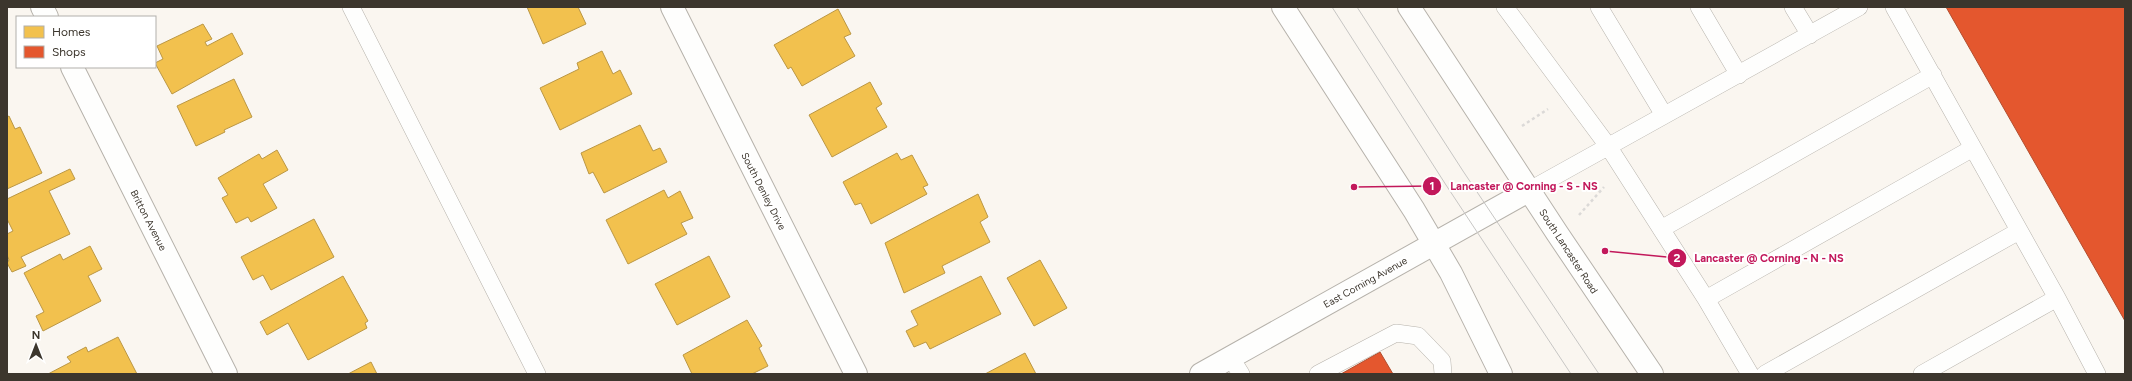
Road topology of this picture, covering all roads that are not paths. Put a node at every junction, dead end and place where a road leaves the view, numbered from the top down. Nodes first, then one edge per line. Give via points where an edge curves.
1 (42, 7) edge
2 (351, 7) edge
3 (672, 7) edge
4 (1283, 7) edge
5 (1409, 7) edge
6 (1505, 7) edge
7 (1599, 7) edge
8 (1699, 7) edge
9 (1793, 7) edge
10 (1858, 7) edge
11 (1894, 7) edge
12 (46, 16) edge
13 (1810, 35) junction
14 (73, 68) edge
15 (1739, 75) junction
16 (1933, 75) junction
17 (1664, 115) junction
18 (1608, 146) junction
19 (1973, 148) junction
20 (1530, 190) junction
21 (1661, 229) junction
22 (2019, 231) junction
23 (1434, 244) junction
24 (2057, 298) junction
25 (1706, 299) junction
26 (1236, 366) edge
27 (226, 374) edge
28 (537, 374) edge
29 (856, 374) edge
30 (1201, 374) edge
31 (1318, 374) edge
32 (1443, 374) edge
33 (1501, 374) edge
34 (1652, 374) edge
35 (1750, 374) edge
36 (1765, 374) edge
37 (1922, 374) edge
38 (2097, 374) edge

1 - 12 street
2 - 28 lane
3 - 29 street, South Denley Drive
4 - 23 street
5 - 20 street, South Lancaster Road
6 - 18 lane
7 - 17 lane
8 - 15 lane
9 - 13 lane
10 - 13 lane
11 - 16 lane
13 - 15 lane
14 - 27 street, Britton Avenue
15 - 17 lane
16 - 19 lane
16 - 21 lane
17 - 18 lane
18 - 20 lane
18 - 21 lane
19 - 22 lane
19 - 25 lane
20 - 23 street, East Corning Avenue
20 - 34 street, South Lancaster Road
21 - 25 lane
22 - 24 lane
22 - 36 lane
23 - 26 street, East Corning Avenue
23 - 33 street
24 - 37 lane
24 - 38 lane
25 - 35 lane
26 - 30 street, East Corning Avenue
31 - 32 lane via 1396,333 1418,336 1442,361

